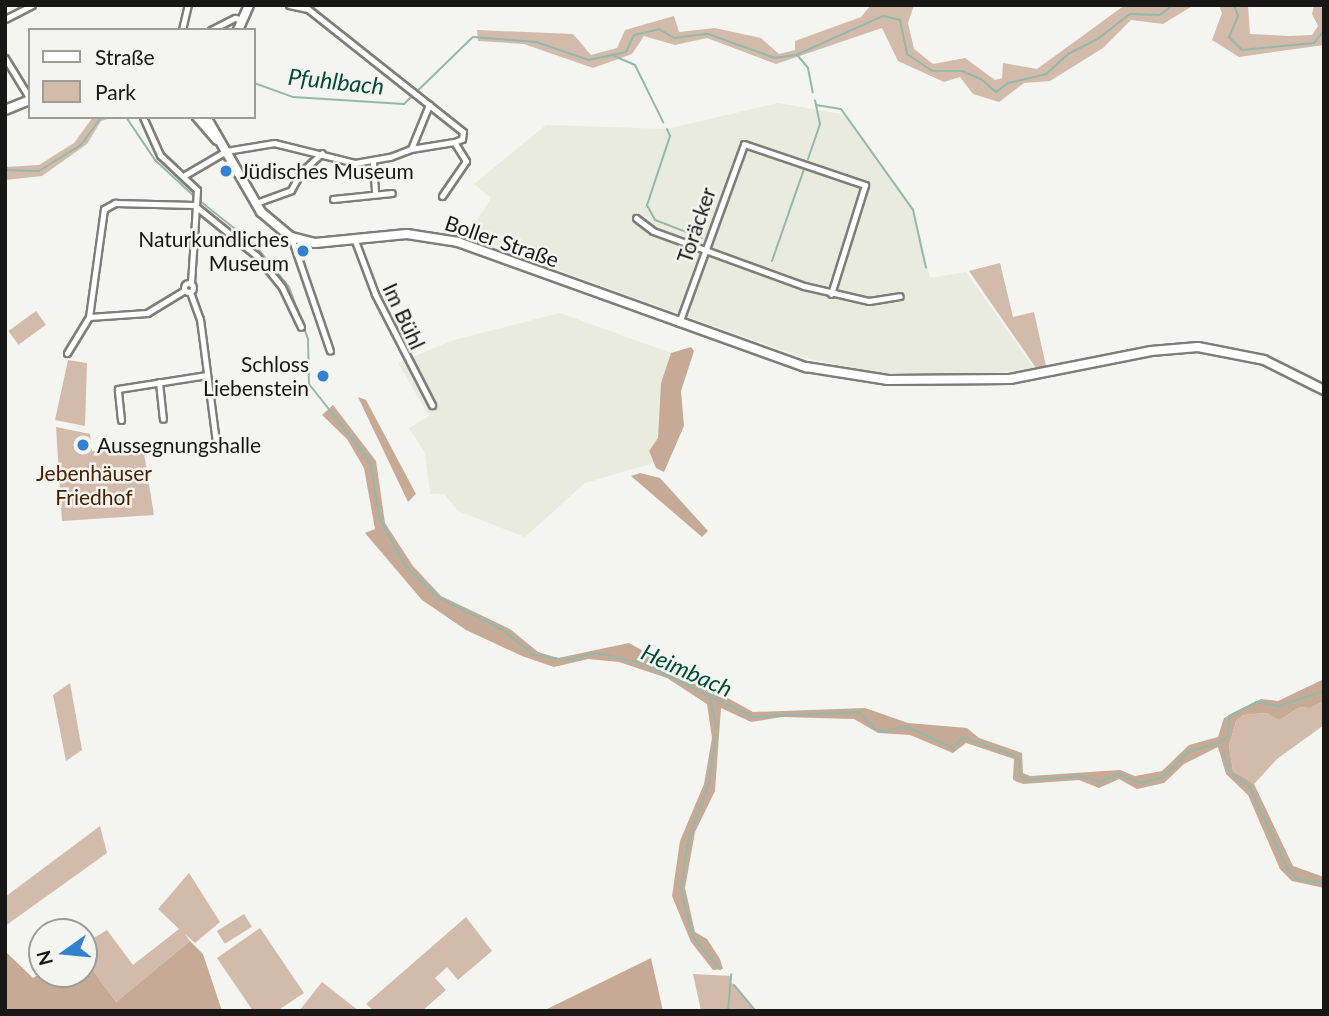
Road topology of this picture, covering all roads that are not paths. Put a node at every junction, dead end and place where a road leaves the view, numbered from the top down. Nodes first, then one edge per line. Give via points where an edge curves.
1 (32, 5) edge
2 (188, 5) edge
3 (249, 5) edge
4 (289, 5) edge
5 (310, 7) edge
6 (5, 19) edge
7 (239, 19) junction
8 (182, 28) edge
9 (216, 28) edge
10 (238, 28) edge
11 (5, 58) edge
12 (28, 96) edge
13 (28, 100) edge
14 (429, 105) junction
15 (5, 110) edge
16 (144, 119) edge
17 (199, 119) edge
18 (207, 119) edge
19 (454, 142) junction
20 (411, 149) junction
21 (226, 151) junction
22 (322, 153) junction
23 (373, 162) junction
24 (185, 175) junction
25 (392, 193) dead end
26 (374, 194) junction
27 (442, 196) dead end
28 (332, 199) dead end
29 (256, 203) junction
30 (194, 204) junction
31 (636, 218) dead end
32 (291, 237) junction
33 (354, 238) junction
34 (704, 250) junction
35 (188, 291) junction
36 (831, 294) junction
37 (901, 296) dead end
38 (89, 317) junction
39 (679, 324) junction
40 (301, 327) dead end
41 (330, 351) dead end
42 (67, 354) dead end
43 (207, 375) junction
44 (159, 382) junction
45 (1324, 390) edge
46 (432, 405) dead end
47 (163, 419) dead end
48 (121, 420) dead end
49 (218, 450) dead end

1 - 6 street
2 - 8 street
3 - 7 main road
4 - 5 street
5 - 14 street
7 - 9 street
7 - 10 main road
11 - 12 street
13 - 15 main road
14 - 19 street via 453,120 464,136
14 - 20 street
16 - 24 street via 156,149
17 - 21 main road
18 - 21 main road
19 - 20 street
19 - 27 street via 466,162
20 - 23 street
21 - 22 street via 274,143
21 - 24 street
21 - 29 main road
22 - 23 street via 355,163
22 - 29 street via 301,172 291,191
23 - 26 street
24 - 30 street via 196,193
25 - 26 street
26 - 28 street
29 - 32 main road via 269,221
30 - 35 street
30 - 38 street via 115,203 104,209
30 - 40 street via 257,256 282,287
31 - 34 street via 653,231
32 - 33 main road, Boller Straße via 315,243
32 - 41 street
33 - 39 main road, Boller Straße via 407,234 458,242
33 - 46 street, Im Bühl via 375,293
34 - 36 street
34 - 36 street, Toräcker via 741,146 749,143 865,186
34 - 39 street, Toräcker
35 - 38 street via 147,313
35 - 43 street via 200,318
36 - 37 street via 869,301
38 - 42 street
39 - 45 main road, Boller Straße via 806,367 856,376 1010,379 1151,351 1198,347 1264,360
43 - 44 street
43 - 49 street
44 - 47 street
44 - 48 street via 118,389

